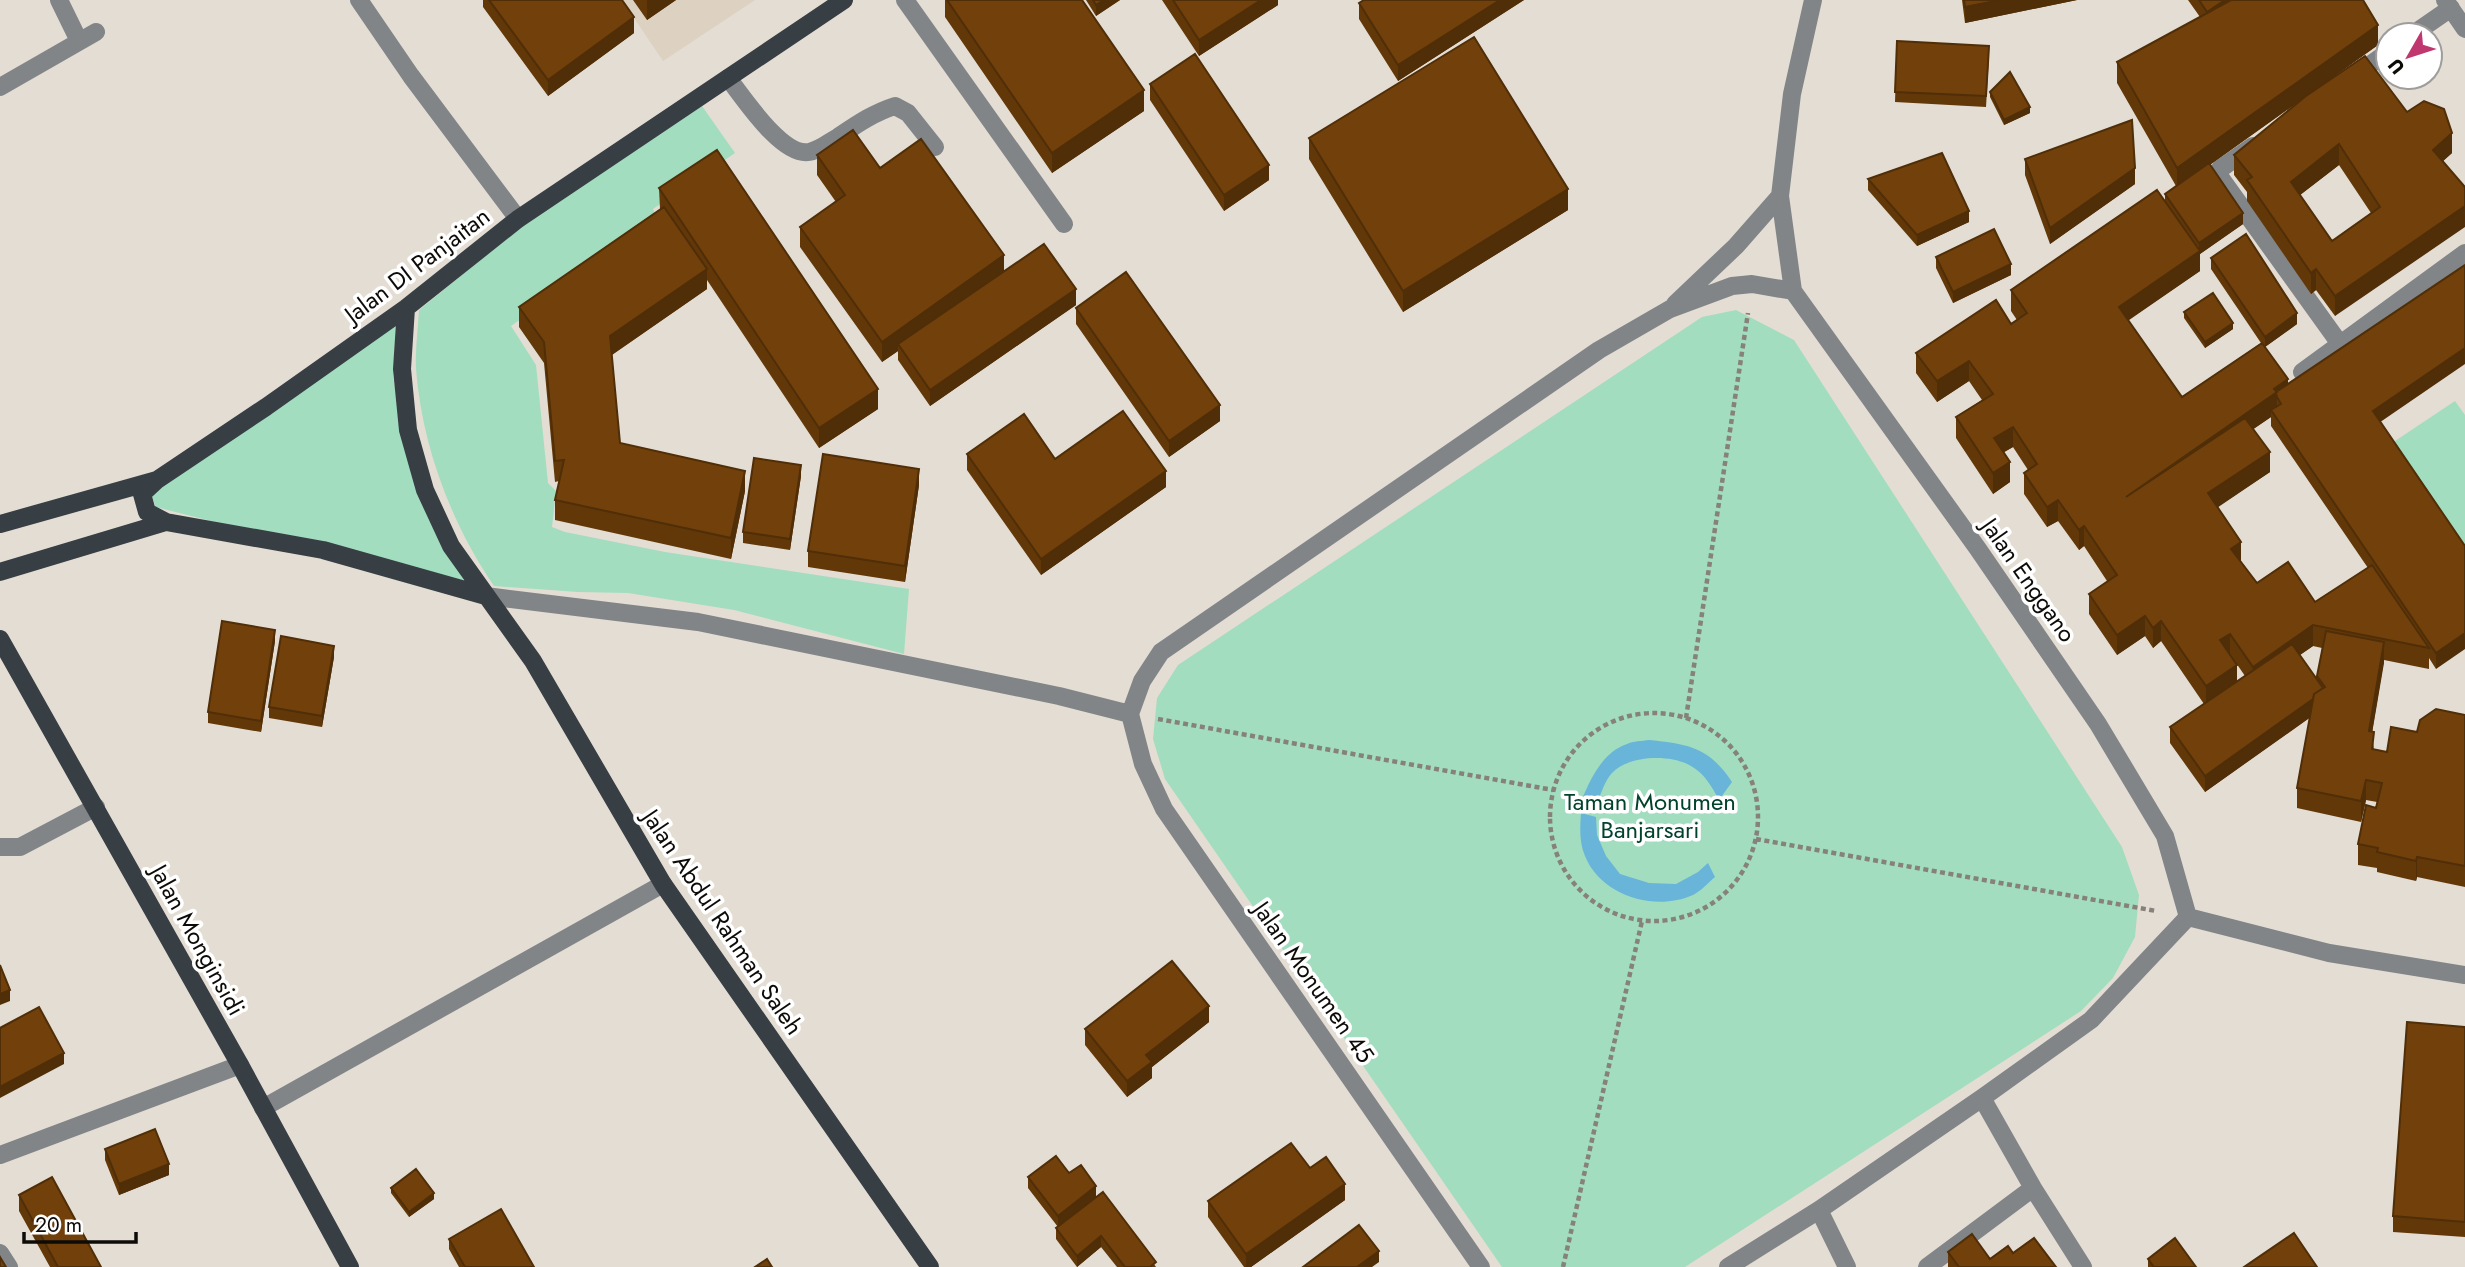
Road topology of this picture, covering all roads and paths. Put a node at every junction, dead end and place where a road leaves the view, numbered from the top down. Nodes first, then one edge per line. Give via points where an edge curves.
1 (59, 0) edge
2 (359, 0) edge
3 (844, 0) edge
4 (905, 0) edge
5 (1813, 0) edge
6 (2448, 4) edge
7 (2428, 21) edge
8 (2465, 29) edge
9 (96, 32) dead end
10 (79, 41) junction
11 (2374, 62) edge
12 (728, 78) junction
13 (0, 87) edge
14 (2333, 90) edge
15 (2268, 135) edge
16 (935, 147) dead end
17 (1780, 196) junction
18 (518, 219) junction
19 (1064, 224) dead end
20 (2465, 253) edge
21 (1752, 284) junction
22 (1793, 291) junction
23 (405, 308) junction
24 (1670, 309) junction
25 (2340, 344) junction
26 (2302, 372) edge
27 (157, 480) junction
28 (166, 522) junction
29 (0, 524) edge
30 (0, 572) edge
31 (486, 596) junction
32 (0, 639) edge
33 (1130, 714) junction
34 (1686, 718) junction
35 (1553, 790) junction
36 (96, 807) junction
37 (1756, 839) junction
38 (0, 847) edge
39 (663, 884) junction
40 (2188, 917) junction
41 (1642, 921) junction
42 (2465, 975) edge
43 (240, 1065) junction
44 (1982, 1098) junction
45 (263, 1108) junction
46 (0, 1155) edge
47 (2033, 1188) junction
48 (1819, 1210) junction
49 (0, 1253) edge
50 (9, 1267) edge
51 (350, 1267) edge
52 (930, 1267) edge
53 (1481, 1267) edge
54 (1563, 1267) edge
55 (1728, 1267) edge
56 (1847, 1267) edge
57 (1927, 1267) edge
58 (2083, 1267) edge

1 - 10 street
2 - 18 street
3 - 12 main road, Jalan DI Panjaitan
4 - 19 street
5 - 17 street via 1792,94
6 - 7 street
6 - 8 street
9 - 10 street
10 - 13 street
11 - 14 street
12 - 16 street via 768,129 795,151 818,149 878,111 895,106 908,113
12 - 18 main road, Jalan DI Panjaitan
15 - 25 street via 2220,169 2220,177
17 - 22 street
17 - 24 street
18 - 23 main road, Jalan DI Panjaitan
20 - 25 street
21 - 22 street
21 - 24 street via 1732,286
21 - 34 path
22 - 40 street, Jalan Enggano via 2098,724 2165,836
23 - 27 main road, Jalan DI Panjaitan
23 - 31 main road, Jalan Abdul Rahman Saleh via 402,369 408,430 425,490 451,546
24 - 33 street via 1599,350 1161,652 1142,681
25 - 26 street
27 - 28 main road via 142,494 147,512
27 - 29 main road, Jalan DI Panjaitan
28 - 30 main road
28 - 31 main road via 323,550
31 - 33 street via 698,622
31 - 39 main road, Jalan Abdul Rahman Saleh via 533,661
32 - 36 main road, Jalan Monginsidi
33 - 35 path
33 - 53 street, Jalan Monumen 45 via 1143,764 1164,809
34 - 35 path via 1653,713 1620,718 1590,735 1567,759
34 - 37 path via 1714,732 1746,770 1758,809
35 - 41 path via 1550,825 1559,860 1579,889 1608,910
36 - 38 street via 20,847
36 - 43 main road, Jalan Monginsidi
37 - 40 path
37 - 41 path via 1746,868 1727,893 1702,911 1672,920
39 - 45 street
39 - 52 main road, Jalan Abdul Rahman Saleh
40 - 42 street via 2329,953
40 - 44 street via 2091,1020
41 - 54 path
43 - 45 main road, Jalan Monginsidi
43 - 46 street
44 - 47 street
44 - 48 street
45 - 51 main road, Jalan Monginsidi
47 - 57 street
47 - 58 street
48 - 55 street
48 - 56 street
49 - 50 street

